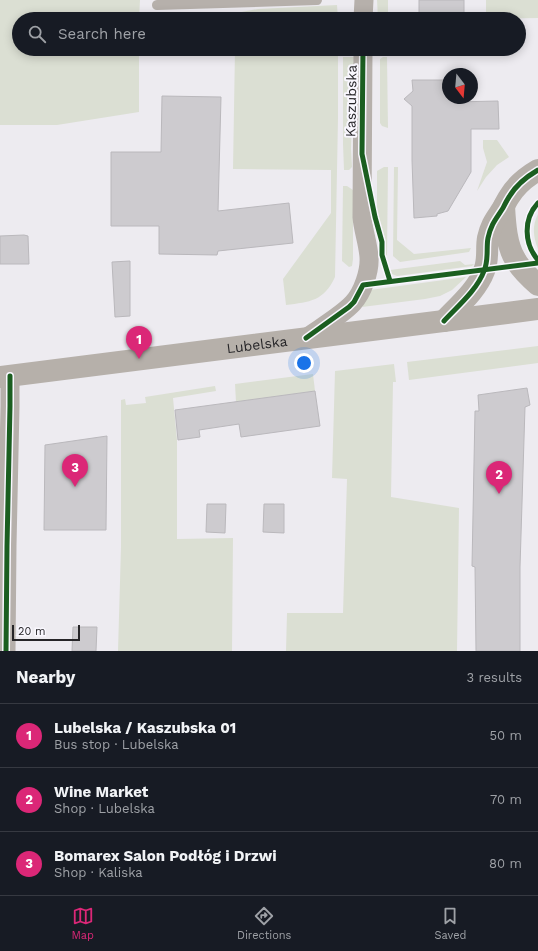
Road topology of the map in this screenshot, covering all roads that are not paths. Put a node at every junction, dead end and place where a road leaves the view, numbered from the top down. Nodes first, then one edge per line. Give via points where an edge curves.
1 (317, 0) edge
2 (364, 0) edge
3 (157, 5) dead end
4 (364, 12) edge
5 (363, 56) edge
6 (538, 170) edge
7 (504, 206) junction
8 (538, 285) edge
9 (538, 309) edge
10 (444, 321) junction
11 (306, 338) junction
12 (5, 376) edge
13 (6, 651) edge

1 - 3 lane
2 - 4 street
5 - 11 street, Kaszubska via 362,217 369,266 354,302
6 - 7 main road via 521,182
7 - 8 main road via 508,238 514,258
7 - 10 main road via 490,228 485,270 481,279
9 - 10 main road, Lubelska
10 - 11 main road, Lubelska
11 - 12 main road, Lubelska
12 - 13 street via 10,406

